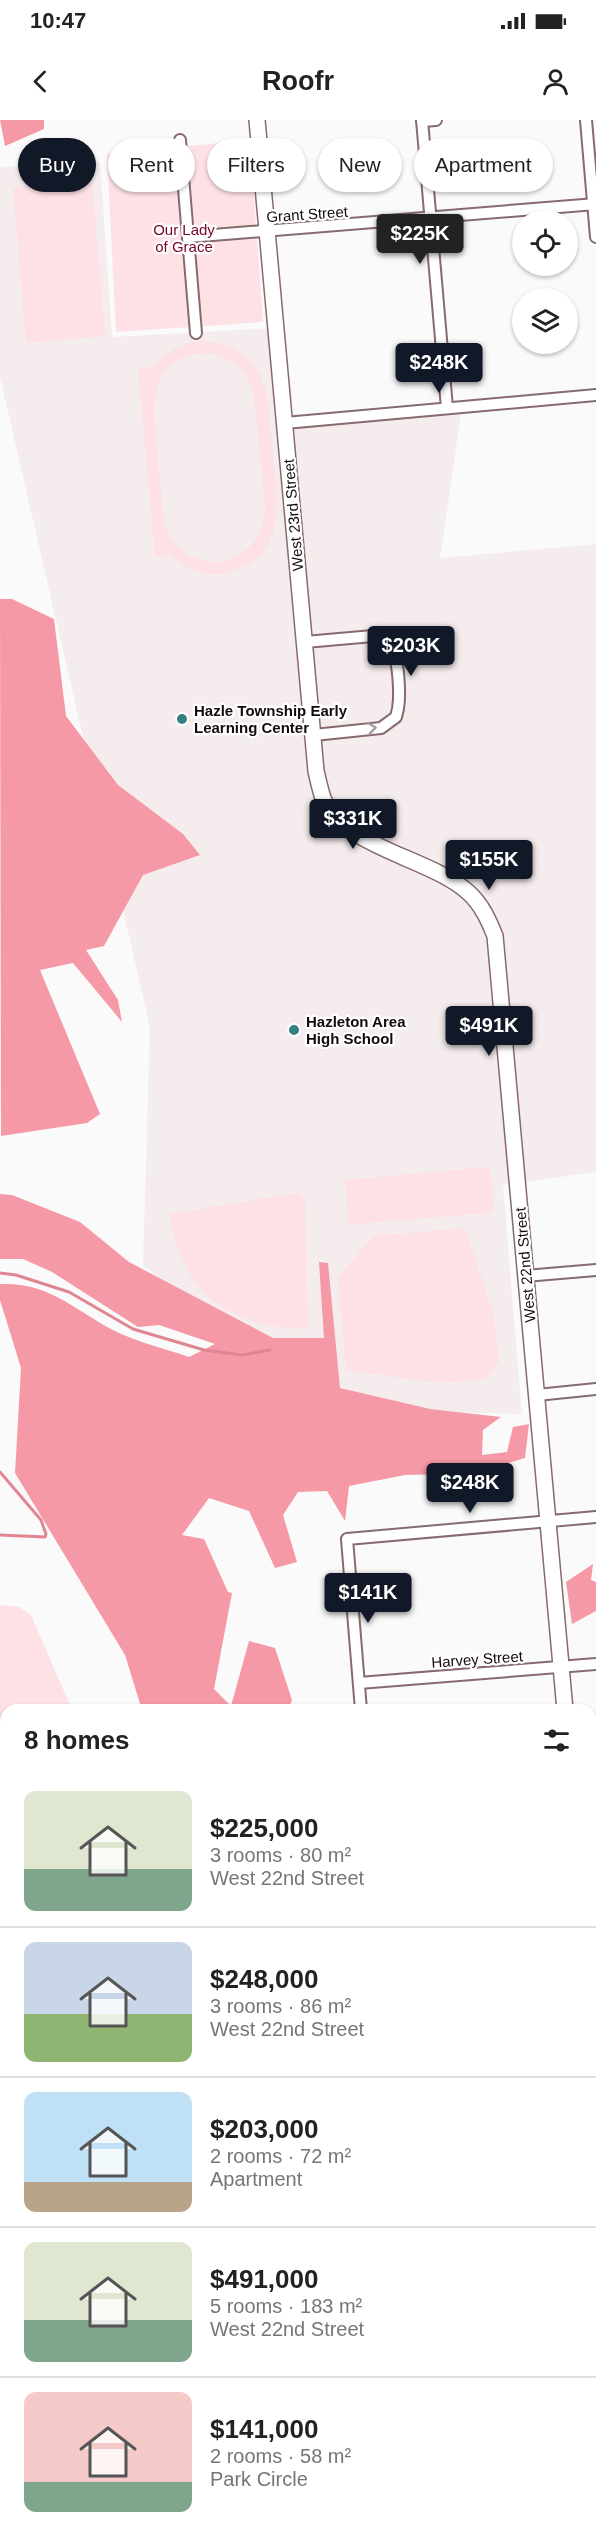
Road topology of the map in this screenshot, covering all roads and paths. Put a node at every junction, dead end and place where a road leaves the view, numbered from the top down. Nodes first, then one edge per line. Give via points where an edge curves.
1 (257, 120) edge
2 (436, 120) edge
3 (586, 120) edge
4 (422, 121) edge
5 (184, 192) edge
6 (594, 204) edge
7 (430, 219) junction
8 (268, 232) junction
9 (188, 237) junction
10 (596, 237) edge
11 (196, 333) dead end
12 (596, 395) edge
13 (447, 408) junction
14 (285, 423) junction
15 (305, 642) junction
16 (314, 735) junction
17 (412, 861) joint
18 (596, 1270) edge
19 (525, 1276) junction
20 (596, 1389) edge
21 (537, 1395) junction
22 (596, 1517) edge
23 (547, 1521) junction
24 (596, 1664) edge
25 (560, 1668) junction
26 (359, 1683) junction
27 (361, 1704) edge
28 (564, 1704) edge

1 - 8 street, West 23rd Street
2 - 4 street
3 - 6 street
4 - 7 street
5 - 9 street
6 - 7 street, Grant Street
6 - 10 street
7 - 8 street, Grant Street
7 - 13 street
8 - 9 street, Grant Street
8 - 14 street, West 23rd Street
9 - 11 street
12 - 13 street
13 - 14 street
14 - 15 street, West 23rd Street
15 - 16 street, West 23rd Street
16 -> 15 street via 381,728 396,717 396,662 388,639 374,636
16 - 17 street, West 23rd Street via 316,771 324,800 354,832
17 - 19 street, West 22nd Street via 469,893 495,936
18 - 19 street
19 - 21 street, West 22nd Street
20 - 21 street
21 - 23 street, West 22nd Street
22 - 23 street
23 - 25 street, West 22nd Street
23 - 26 street via 346,1539
24 - 25 street, Harvey Street
25 - 26 street, Harvey Street
25 - 28 street, West 22nd Street
26 - 27 street

